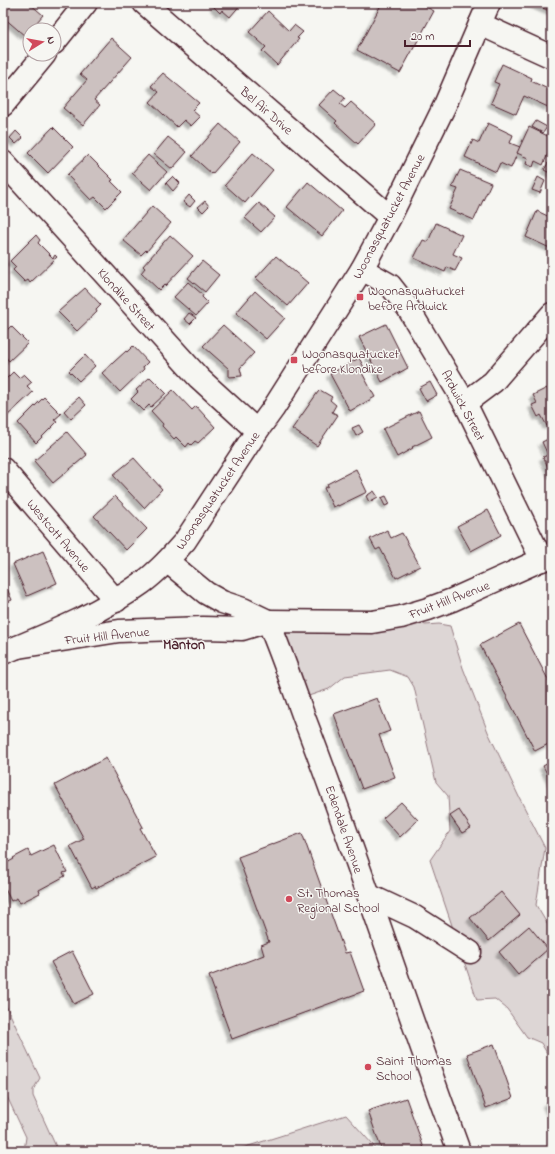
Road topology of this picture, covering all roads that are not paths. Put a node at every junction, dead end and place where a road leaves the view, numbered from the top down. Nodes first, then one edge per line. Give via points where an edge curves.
1 (86, 3) edge
2 (144, 3) edge
3 (489, 3) edge
4 (480, 24) junction
5 (62, 33) edge
6 (552, 57) edge
7 (38, 62) edge
8 (3, 105) edge
9 (3, 162) edge
10 (390, 217) junction
11 (362, 269) junction
12 (552, 314) edge
13 (465, 403) junction
14 (256, 432) junction
15 (3, 469) edge
16 (547, 558) edge
17 (167, 561) junction
18 (116, 601) junction
19 (268, 621) junction
20 (10, 650) edge
21 (368, 894) junction
22 (470, 952) dead end
23 (459, 1151) edge

1 - 5 street
2 - 10 street, Bel Air Drive
3 - 4 street, Woonasquatucket Avenue
4 - 6 street
4 - 10 street, Woonasquatucket Avenue via 445,105
7 - 8 street
9 - 14 street, Klondike Street via 199,378
10 - 11 street, Woonasquatucket Avenue
11 - 13 street, Ardwick Street via 390,285 408,308
11 - 14 street, Woonasquatucket Avenue
12 - 13 street via 493,382
13 - 16 street, Ardwick Street
14 - 17 street, Woonasquatucket Avenue via 185,541
15 - 18 street, Westcott Avenue
16 - 19 street, Fruit Hill Avenue via 452,600 401,616 372,622
17 - 18 street, Woonasquatucket Avenue via 143,583
17 - 19 street, Fruit Hill Avenue via 206,593
18 - 20 street, Fruit Hill Avenue via 55,632
19 - 20 street, Fruit Hill Avenue via 242,629 119,631
19 - 21 street, Edendale Avenue
21 - 22 street via 415,917
21 - 23 street, Edendale Avenue

